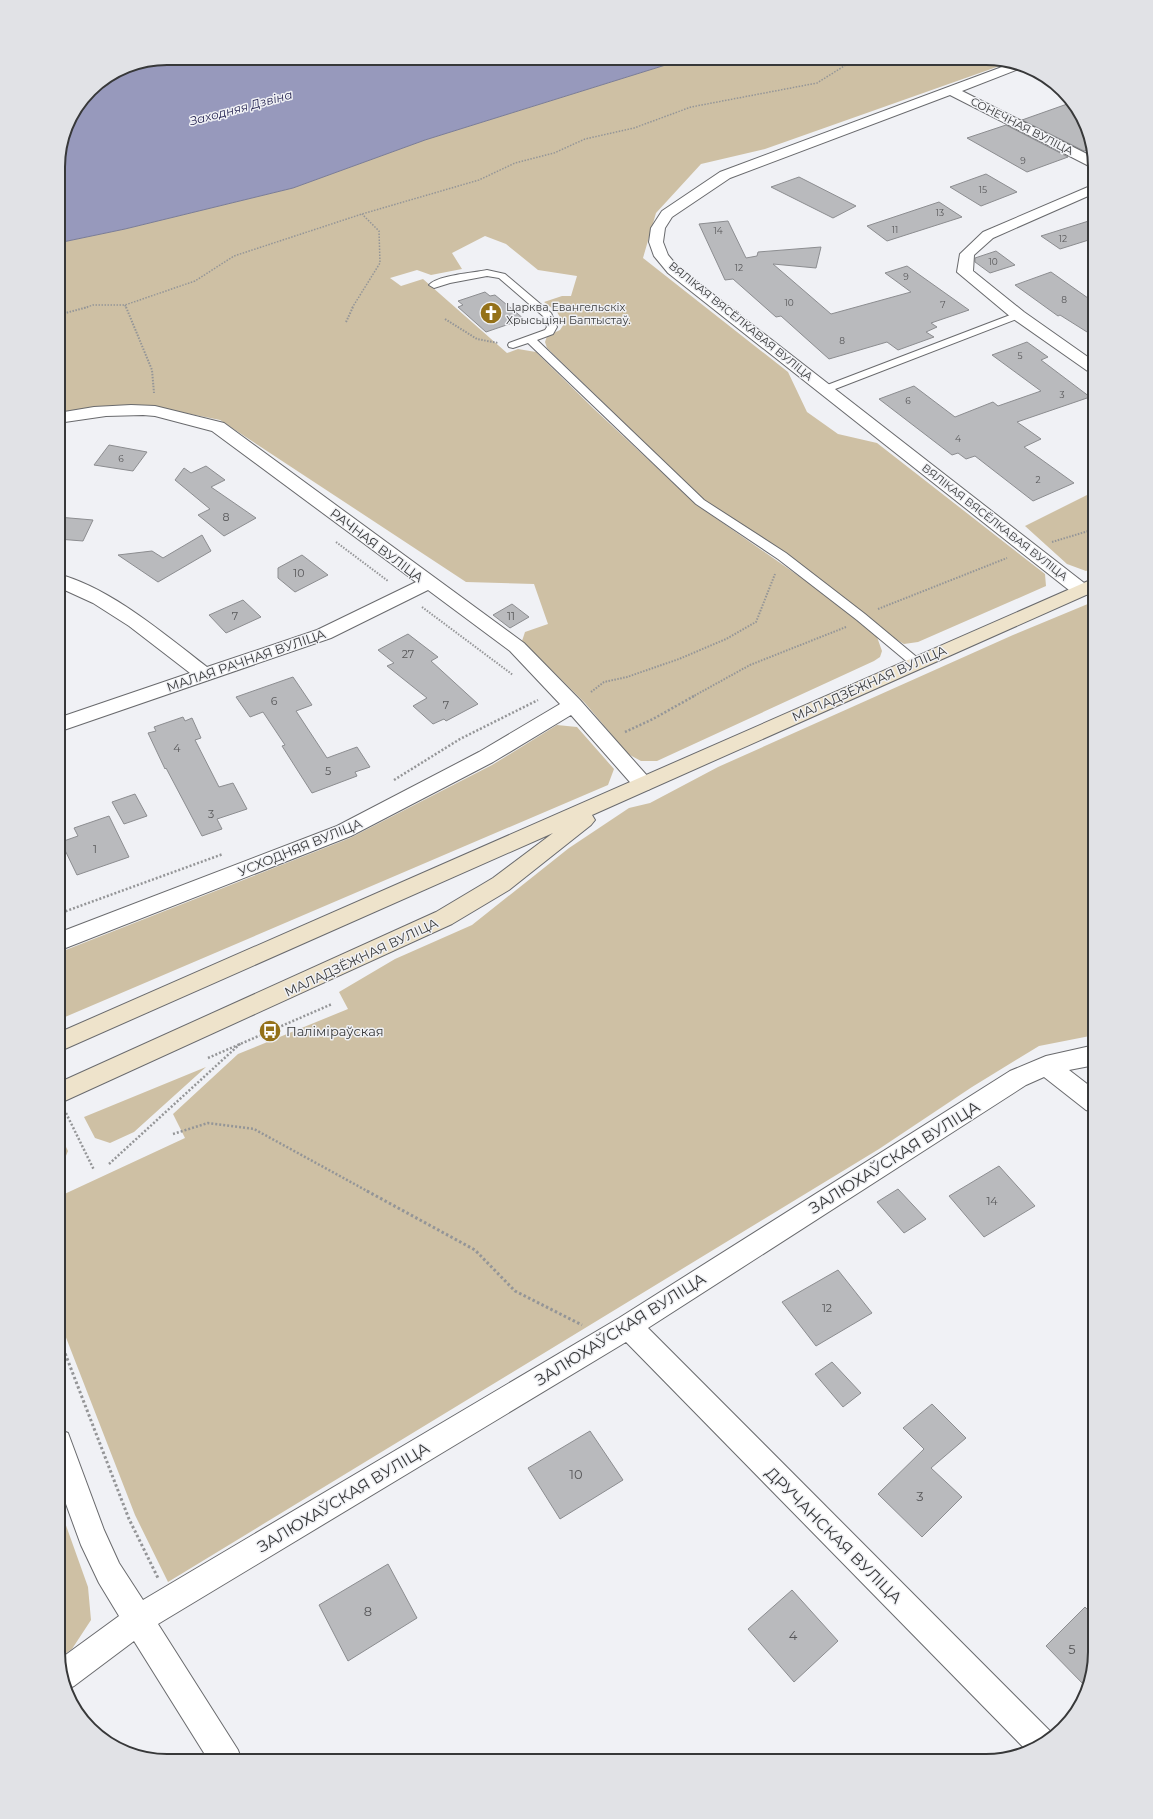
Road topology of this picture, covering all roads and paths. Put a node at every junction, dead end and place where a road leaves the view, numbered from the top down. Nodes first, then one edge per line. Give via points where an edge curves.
1 (846, 65) edge
2 (1010, 68) edge
3 (950, 90) junction
4 (1088, 160) edge
5 (1088, 191) edge
6 (362, 214) junction
7 (434, 285) dead end
8 (125, 305) junction
9 (65, 313) edge
10 (1018, 315) junction
11 (445, 319) dead end
12 (346, 322) dead end
13 (530, 339) junction
14 (502, 342) dead end
15 (513, 345) dead end
16 (1088, 364) edge
17 (826, 389) junction
18 (155, 411) junction
19 (65, 417) edge
20 (333, 539) dead end
21 (782, 556) junction
22 (390, 582) dead end
23 (65, 583) edge
24 (428, 583) junction
25 (1088, 587) edge
26 (422, 606) dead end
27 (915, 662) junction
28 (205, 675) junction
29 (517, 678) dead end
30 (558, 689) junction
31 (573, 705) junction
32 (65, 724) edge
33 (389, 782) dead end
34 (643, 784) junction
35 (227, 852) dead end
36 (65, 911) edge
37 (65, 939) edge
38 (332, 1004) dead end
39 (65, 1040) edge
40 (241, 1043) junction
41 (1088, 1057) edge
42 (208, 1058) dead end
43 (1046, 1066) junction
44 (1088, 1098) edge
45 (65, 1102) edge
46 (65, 1109) edge
47 (173, 1134) dead end
48 (109, 1164) dead end
49 (94, 1170) dead end
50 (617, 1332) junction
51 (65, 1353) edge
52 (65, 1462) edge
53 (169, 1602) junction
54 (138, 1620) junction
55 (67, 1673) edge
56 (1037, 1740) edge
57 (223, 1754) edge

1 - 6 path via 817,83 691,107 634,128 585,139 554,152 515,163 479,180
2 - 3 street, ВЯЛІКАЯ ВЯСЁЛКАВАЯ ВУЛІЦА
3 - 4 street, СОНЕЧНАЯ ВУЛІЦА
3 - 17 street, ВЯЛІКАЯ ВЯСЁЛКАВАЯ ВУЛІЦА via 725,174 667,214 658,228 656,242 661,256 673,270
5 - 10 street via 988,235 967,254 965,272
6 - 8 path via 234,256 196,281
6 - 12 path via 378,231 380,263
7 - 13 lane via 487,273 502,276 547,315 552,328 549,332
8 - 9 path via 93,305
8 - 18 path via 152,370
10 - 16 street
10 - 17 lane
11 - 14 path via 467,335 491,343
13 - 15 lane
13 - 21 lane via 700,502
17 - 25 street, ВЯЛІКАЯ ВЯСЁЛКАВАЯ ВУЛІЦА
18 - 19 street, РАЧНАЯ ВУЛІЦА via 83,413
18 - 24 street, РАЧНАЯ ВУЛІЦА via 218,427
20 - 22 path
21 - 27 lane
21 - 31 path via 756,622 726,639 679,659 604,682
23 - 28 street via 106,603 136,622
24 - 28 street, МАЛАЯ РАЧНАЯ ВУЛІЦА via 324,634
24 - 30 street, РАЧНАЯ ВУЛІЦА via 517,647
25 - 27 main road, МАЛАДЗЁЖНАЯ ВУЛІЦА
26 - 29 path
27 - 34 main road, МАЛАДЗЁЖНАЯ ВУЛІЦА
28 - 32 street, МАЛАЯ РАЧНАЯ ВУЛІЦА
30 - 31 street, РАЧНАЯ ВУЛІЦА
30 - 33 path via 460,739
31 - 34 street, РАЧНАЯ ВУЛІЦА
31 - 37 street, УСХОДНЯЯ ВУЛІЦА via 486,757 344,831
34 - 39 main road, МАЛАДЗЁЖНАЯ ВУЛІЦА
34 - 45 main road, МАЛАДЗЁЖНАЯ ВУЛІЦА via 602,807 501,884 444,918
35 - 36 path
38 - 40 path
40 - 42 path
40 - 48 path
41 - 43 street, ЗАЛЮХАЎСКАЯ ВУЛІЦА
43 - 44 street
43 - 50 street, ЗАЛЮХАЎСКАЯ ВУЛІЦА via 1018,1078
46 - 49 path
47 - 50 path via 208,1123 254,1129 475,1250 515,1291
50 - 53 street, ЗАЛЮХАЎСКАЯ ВУЛІЦА
50 - 56 street, ДРУЧАНСКАЯ ВУЛІЦА
51 - 53 path via 129,1519
52 - 54 street via 91,1535 109,1573
53 - 54 street, ЗАЛЮХАЎСКАЯ ВУЛІЦА
54 - 55 street, ЗАЛЮХАЎСКАЯ ВУЛІЦА
54 - 57 street

